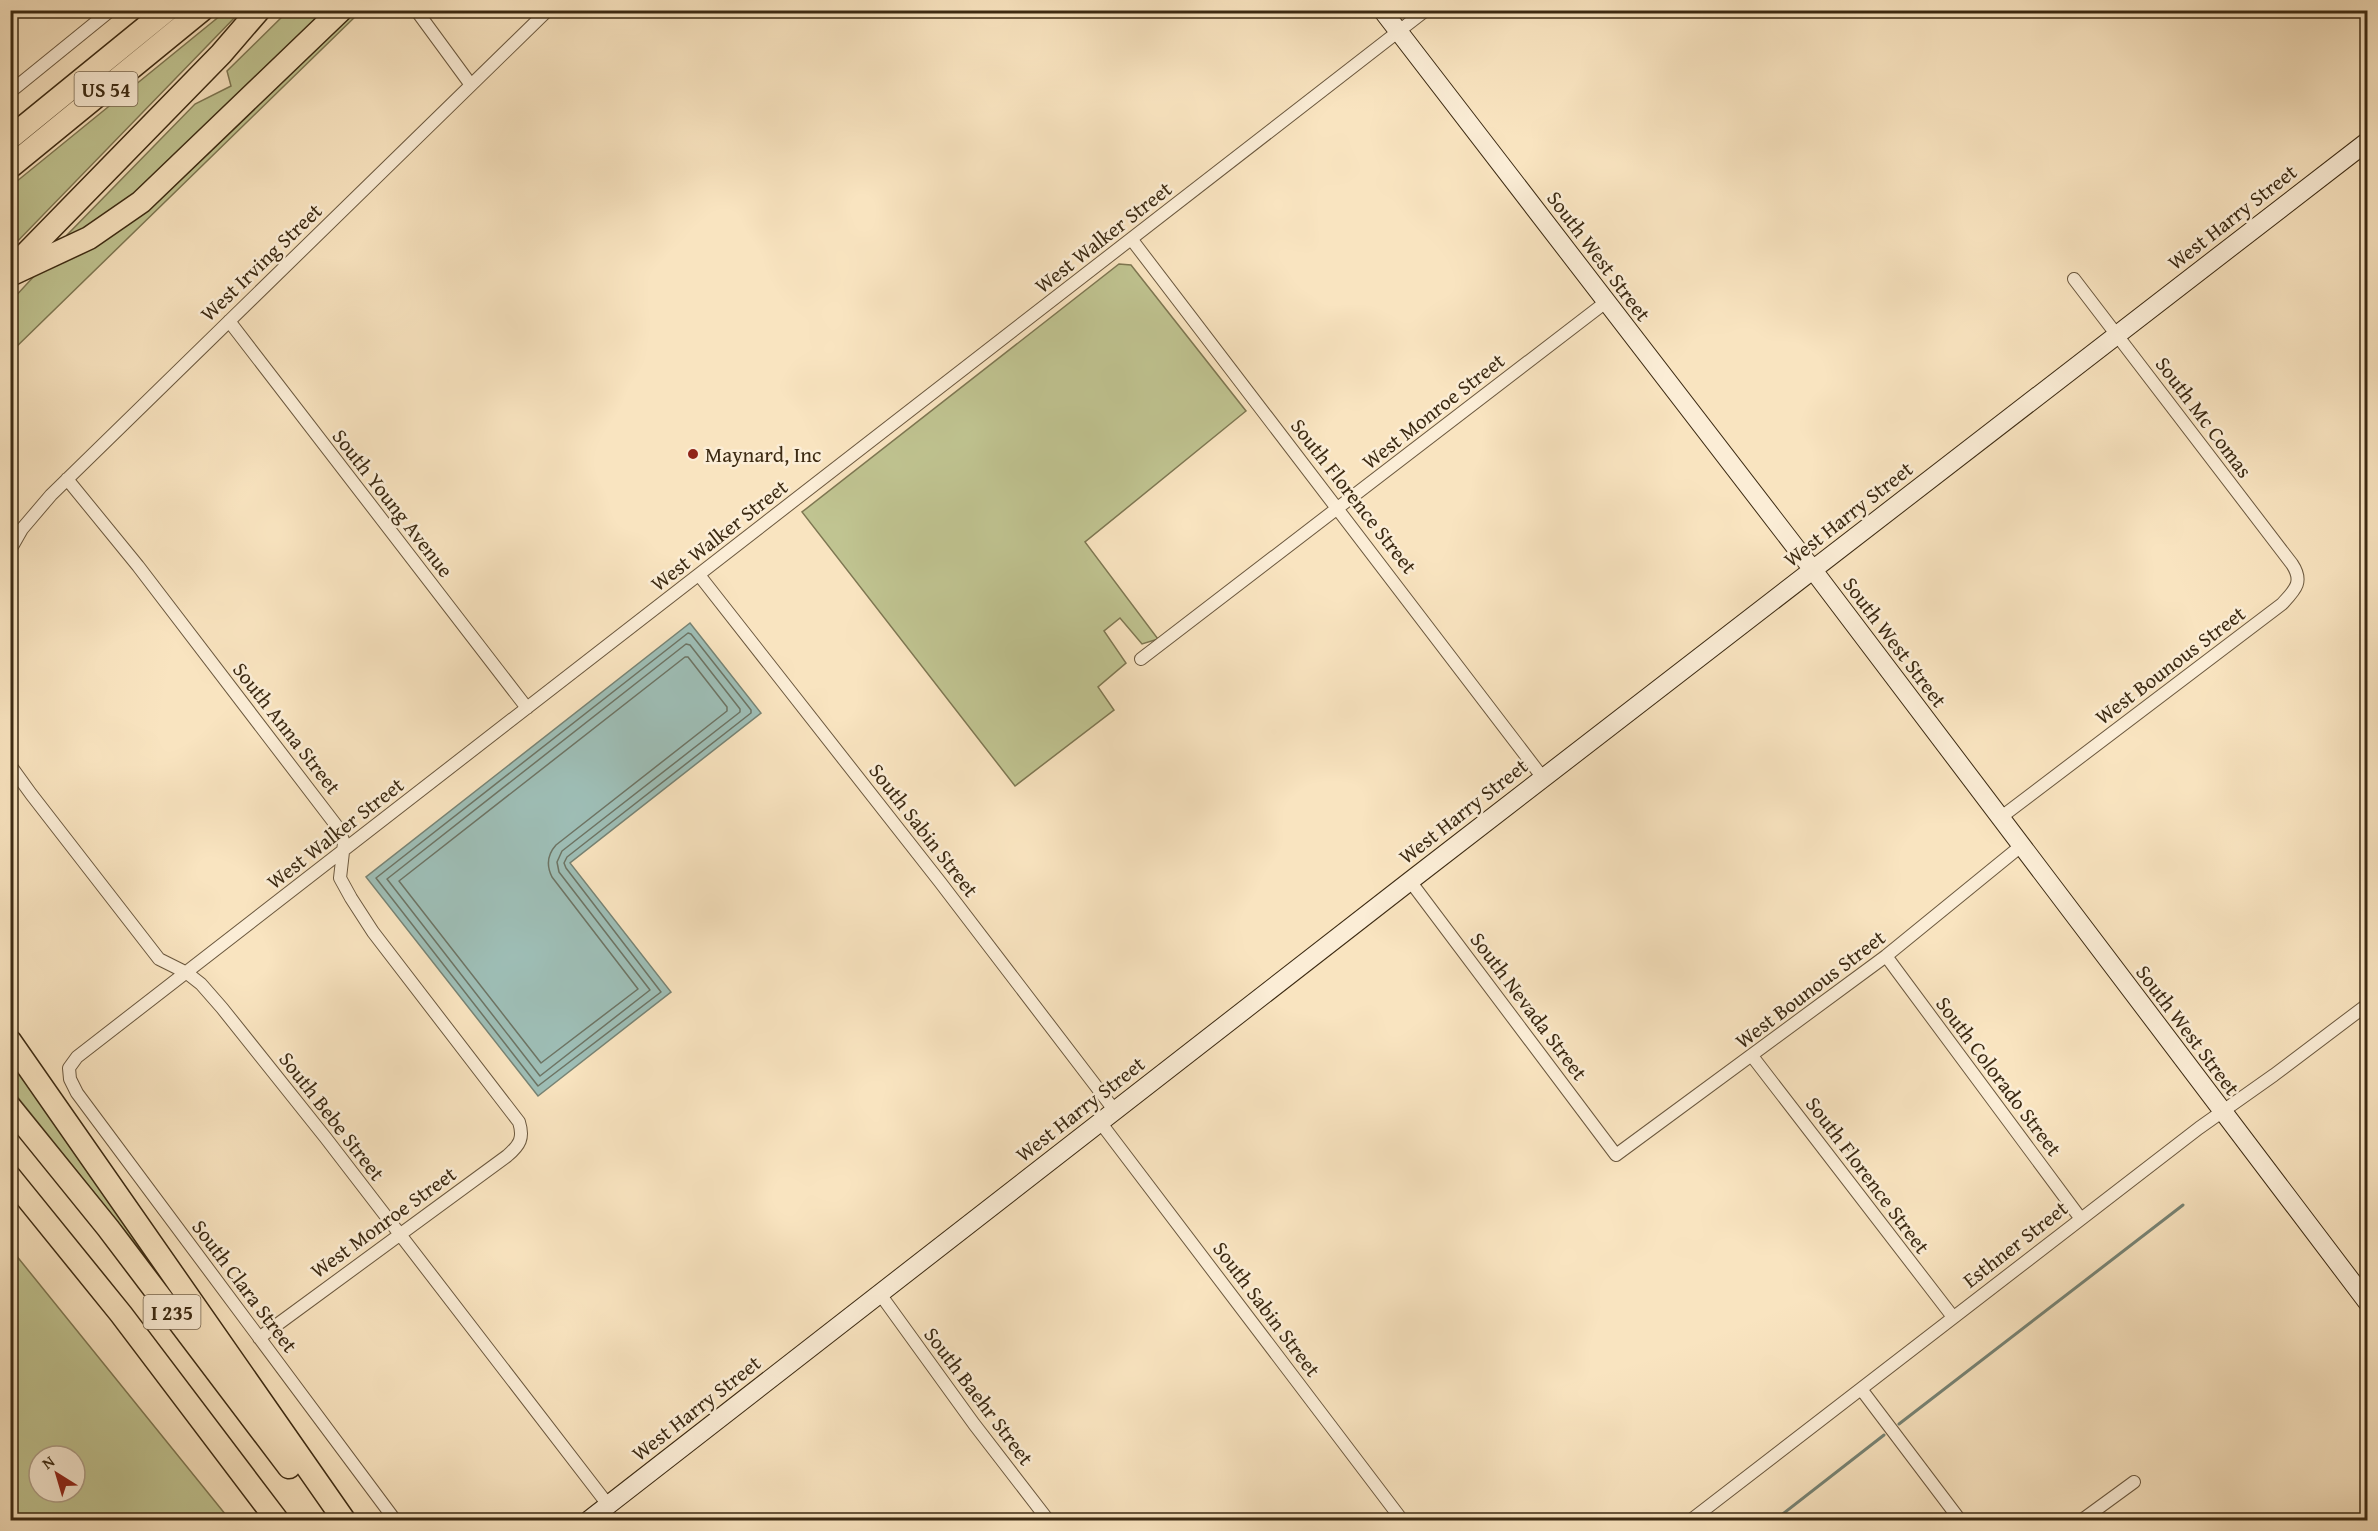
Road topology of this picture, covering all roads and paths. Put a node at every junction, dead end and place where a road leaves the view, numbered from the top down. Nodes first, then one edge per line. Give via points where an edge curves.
1 (111, 10) edge
2 (167, 10) edge
3 (202, 10) edge
4 (259, 10) edge
5 (271, 10) edge
6 (341, 10) edge
7 (416, 10) edge
8 (548, 10) edge
9 (1382, 10) edge
10 (1426, 10) edge
11 (244, 31) junction
12 (1398, 31) junction
13 (471, 84) junction
14 (10, 92) edge
15 (10, 138) edge
16 (2367, 141) edge
17 (10, 167) edge
18 (1132, 240) junction
19 (10, 270) edge
20 (10, 275) edge
21 (2074, 279) dead end
22 (1606, 302) junction
23 (229, 321) junction
24 (2117, 335) junction
25 (67, 479) junction
26 (1338, 508) junction
27 (10, 550) edge
28 (1813, 570) junction
29 (699, 575) junction
30 (2297, 581) joint
31 (1141, 659) dead end
32 (527, 708) junction
33 (10, 765) edge
34 (1543, 778) junction
35 (2000, 818) junction
36 (2021, 846) junction
37 (343, 852) junction
38 (1410, 881) junction
39 (1886, 956) junction
40 (186, 973) junction
41 (2367, 1004) edge
42 (10, 1041) edge
43 (1752, 1056) junction
44 (70, 1073) joint
45 (10, 1107) edge
46 (1115, 1110) junction
47 (2221, 1112) junction
48 (1100, 1122) junction
49 (522, 1132) joint
50 (1616, 1155) joint
51 (10, 1177) edge
52 (2081, 1219) junction
53 (400, 1235) junction
54 (880, 1294) junction
55 (2367, 1303) edge
56 (1953, 1317) junction
57 (259, 1338) junction
58 (1861, 1389) junction
59 (2134, 1482) dead end
60 (609, 1506) junction
61 (277, 1521) edge
62 (330, 1521) edge
63 (344, 1521) edge
64 (395, 1521) edge
65 (590, 1521) edge
66 (1048, 1521) edge
67 (1402, 1521) edge
68 (1690, 1521) edge
69 (1960, 1521) edge
70 (2082, 1521) edge

1 - 14 street
2 - 15 highway, US 54
3 - 17 highway, US 54
4 - 11 highway
5 - 11 highway
6 - 20 highway via 141,202 89,238
7 - 13 street
8 - 13 street, West Irving Street
9 - 12 street, South West Street
10 - 12 street, West Walker Street
11 - 19 highway
12 - 18 street, West Walker Street
12 - 22 street, South West Street
13 - 23 street, West Irving Street
16 - 24 street, West Harry Street
18 - 26 street, South Florence Street
18 - 29 street, West Walker Street
21 - 24 street, South Mc Comas
22 - 26 street, West Monroe Street
22 - 28 street, South West Street
23 - 25 street, West Irving Street
23 - 32 street, South Young Avenue
24 - 28 street, West Harry Street
24 - 30 street, South Mc Comas via 2292,564 2298,573
25 - 27 street, West Irving Street via 22,530
25 - 37 street, South Anna Street via 339,829
26 - 31 street, West Monroe Street
26 - 34 street, South Florence Street
28 - 34 street, West Harry Street
28 - 35 street, South West Street
29 - 32 street, West Walker Street
29 - 46 street, South Sabin Street
30 - 35 street, West Bounous Street via 2296,589 2282,604
32 - 37 street, West Walker Street
33 - 40 street, South Bebe Street via 159,959
34 - 38 street, West Harry Street
35 - 36 street, South West Street
36 - 39 street, West Bounous Street
36 - 47 street, South West Street
37 - 40 street, West Walker Street
37 - 49 street, South Anna Street via 340,878 351,898 519,1122
38 - 46 street, West Harry Street
38 - 50 street, South Nevada Street
39 - 43 street, West Bounous Street
39 - 52 street, South Colorado Street
40 - 44 street, West Walker Street via 77,1057
40 - 53 street, South Bebe Street via 222,1008
41 - 47 street, Esthner Street
42 - 63 highway
43 - 50 street, West Bounous Street
43 - 56 street, South Florence Street
44 - 57 street, South Clara Street via 77,1093
45 - 62 highway, I 235 via 108,1228
46 - 48 street, West Harry Street
47 - 52 street, Esthner Street
47 - 55 street, South West Street
48 - 54 street, West Harry Street
48 - 67 street, South Sabin Street
49 - 53 street, West Monroe Street via 520,1142 507,1156
51 - 61 highway, I 235 via 121,1314
52 - 56 street, Esthner Street
53 - 57 street, West Monroe Street
53 - 60 street, South Bebe Street
54 - 60 street, West Harry Street
54 - 66 street, South Baehr Street
56 - 58 street, Esthner Street
57 - 64 street, South Clara Street
58 - 68 street, Esthner Street
58 - 69 street
59 - 70 street
60 - 65 street, West Harry Street

